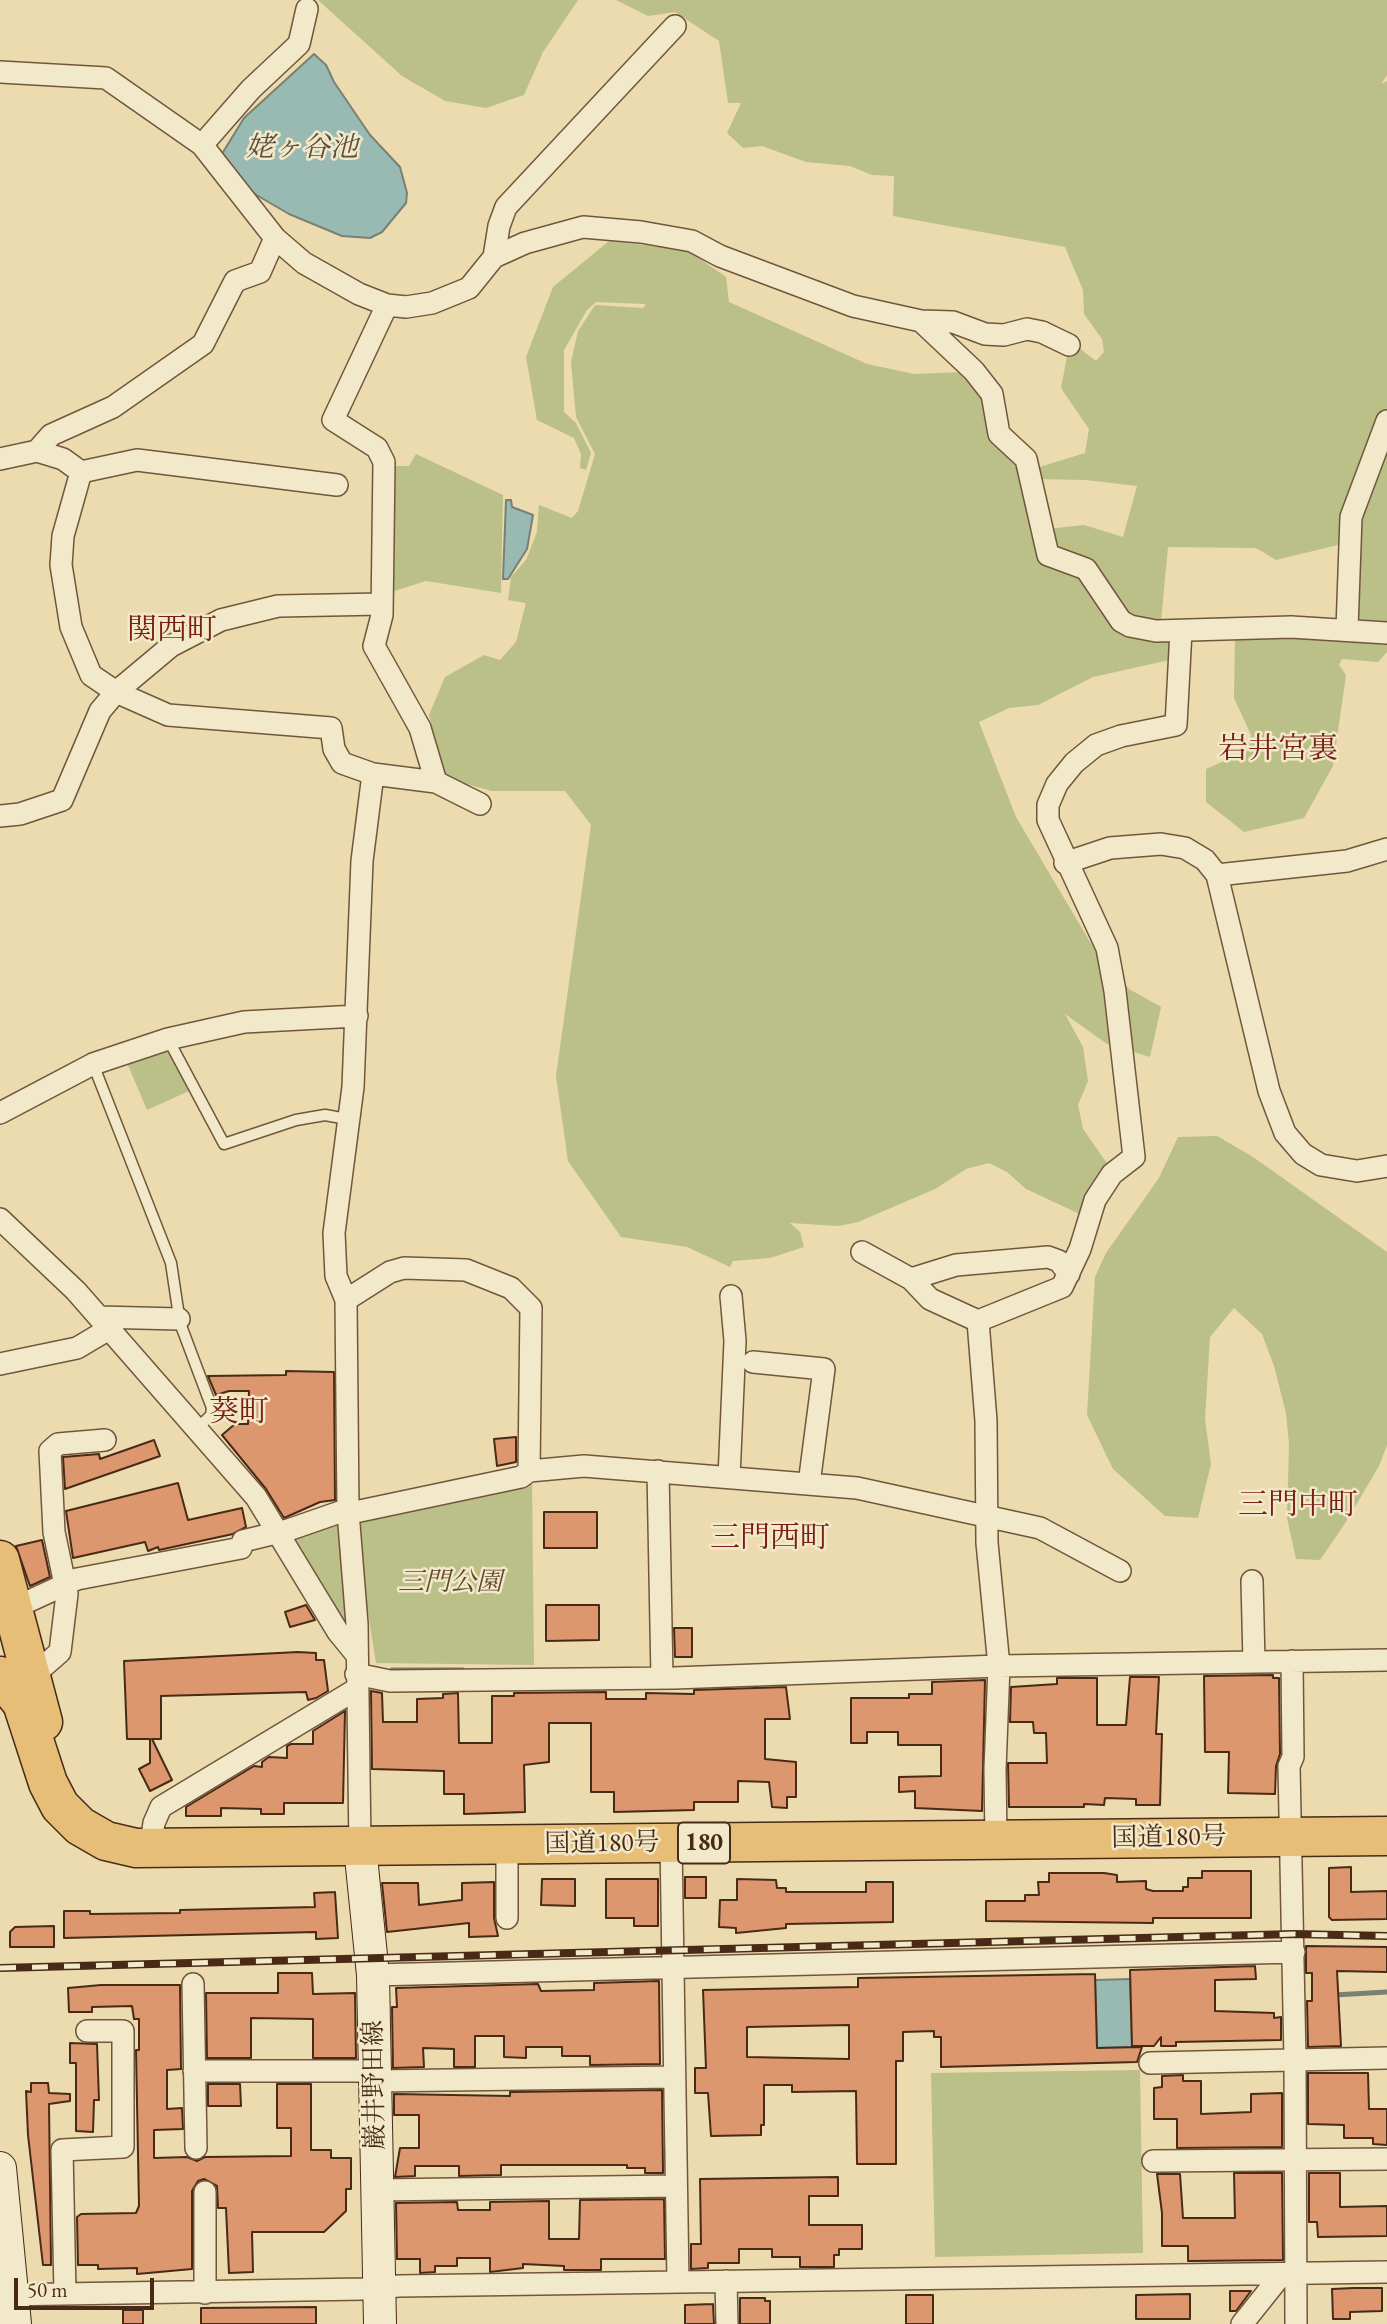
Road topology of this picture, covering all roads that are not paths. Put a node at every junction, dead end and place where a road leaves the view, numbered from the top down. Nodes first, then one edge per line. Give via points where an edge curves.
1 (307, 9) dead end
2 (675, 26) dead end
3 (0, 72) edge
4 (202, 145) junction
5 (275, 238) junction
6 (494, 257) junction
7 (387, 305) junction
8 (921, 321) junction
9 (1069, 345) dead end
10 (1387, 421) edge
11 (37, 452) junction
12 (0, 459) edge
13 (81, 471) junction
14 (337, 485) dead end
15 (382, 604) junction
16 (1347, 629) junction
17 (1181, 631) junction
18 (1387, 633) edge
19 (116, 692) junction
20 (373, 774) junction
21 (436, 782) junction
22 (480, 804) dead end
23 (0, 816) edge
24 (1387, 849) edge
25 (1065, 863) junction
26 (1217, 876) junction
27 (357, 1016) junction
28 (168, 1039) junction
29 (93, 1065) junction
30 (0, 1113) edge
31 (347, 1119) junction
32 (1387, 1166) edge
33 (0, 1219) edge
34 (862, 1252) dead end
35 (1069, 1273) junction
36 (911, 1279) junction
37 (731, 1296) dead end
38 (346, 1300) junction
39 (179, 1319) junction
40 (978, 1321) junction
41 (104, 1323) junction
42 (753, 1362) dead end
43 (0, 1364) edge
44 (198, 1428) junction
45 (105, 1440) dead end
46 (529, 1471) junction
47 (659, 1471) junction
48 (729, 1477) junction
49 (809, 1484) junction
50 (348, 1512) junction
51 (986, 1518) junction
52 (279, 1531) junction
53 (0, 1560) edge
54 (1120, 1571) dead end
55 (1252, 1581) dead end
56 (66, 1584) junction
57 (14, 1608) junction
58 (1254, 1656) junction
59 (1387, 1660) edge
60 (1292, 1661) junction
61 (999, 1666) junction
62 (16, 1673) edge
63 (356, 1673) junction
64 (662, 1678) junction
65 (0, 1711) edge
66 (48, 1783) junction
67 (1387, 1836) edge
68 (1291, 1837) junction
69 (996, 1841) junction
70 (671, 1843) junction
71 (507, 1845) junction
72 (360, 1847) junction
73 (150, 1849) junction
74 (507, 1918) dead end
75 (1294, 1952) junction
76 (673, 1969) junction
77 (373, 1975) junction
78 (192, 1984) dead end
79 (87, 2031) dead end
80 (1387, 2058) edge
81 (1295, 2060) junction
82 (1150, 2063) dead end
83 (194, 2071) junction
84 (375, 2076) junction
85 (674, 2077) junction
86 (196, 2148) dead end
87 (1296, 2159) junction
88 (1387, 2159) edge
89 (1153, 2161) dead end
90 (0, 2168) edge
91 (676, 2186) junction
92 (378, 2190) junction
93 (205, 2192) dead end
94 (1387, 2272) edge
95 (1289, 2274) junction
96 (726, 2281) junction
97 (678, 2282) junction
98 (380, 2287) junction
99 (205, 2293) junction
100 (65, 2294) junction
101 (9, 2305) edge
102 (380, 2324) edge
103 (727, 2324) edge
104 (1242, 2324) edge
105 (1296, 2324) edge

1 - 4 street via 299,44
2 - 6 street via 506,206
3 - 4 street via 106,78
4 - 5 street
5 - 7 street via 304,263
5 - 11 street via 260,272 235,281 203,344 113,407 51,435
6 - 7 street via 469,288 432,303
6 - 8 street via 524,243 583,227 641,232 692,242 853,306
7 - 15 street via 333,420 377,448 384,462
8 - 9 street via 953,322 985,334 1042,332
8 - 17 street via 992,394 999,434 1026,459 1048,555 1086,569 1121,621
10 - 16 street via 1351,517
11 - 12 street
11 - 13 street via 63,458
13 - 14 street via 137,460
13 - 19 street via 63,536 71,627 91,675
15 - 19 street via 278,606 221,620 171,646
15 - 21 street via 375,652 420,728
16 - 17 street
16 - 18 street
17 - 25 street via 1176,725 1096,746 1057,784 1048,805 1048,821
19 - 20 street via 168,715 331,727 337,757
19 - 23 street via 100,711 62,800
20 - 21 street
20 - 27 street via 362,861
21 - 22 street
24 - 26 street via 1347,861
25 - 26 street via 1110,848 1161,844 1185,848 1205,860
25 - 35 street via 1107,948 1134,1157 1112,1174 1095,1200
26 - 32 street via 1269,1091 1285,1133 1321,1166 1357,1171
27 - 28 street via 244,1022
27 - 31 street
28 - 29 street
28 - 31 lane via 225,1144 296,1120 325,1115
29 - 30 street
29 - 39 lane via 158,1224 171,1263
31 - 38 street via 334,1233 337,1276
33 - 41 street
34 - 36 street
35 - 36 street via 1048,1256 956,1265
35 - 40 street via 1057,1291 1031,1297
36 - 40 street via 930,1299
37 - 48 street
38 - 46 street via 404,1268 466,1270 511,1288 531,1308
38 - 50 street
39 - 41 street
39 - 44 lane via 212,1408
40 - 51 street via 986,1421
41 - 43 street via 78,1348
41 - 44 street
42 - 49 street via 824,1369
44 - 52 street
45 - 56 street via 58,1444 50,1451 54,1532
46 - 47 street via 584,1466
46 - 50 street via 521,1477
47 - 48 street
47 - 64 street
48 - 49 street
49 - 51 street via 857,1488
50 - 52 street
50 - 63 street
51 - 54 street via 1040,1528
51 - 61 street
52 - 56 street via 243,1541 241,1548
52 - 63 street via 338,1632
53 - 57 highway
55 - 58 street
56 - 57 street
56 - 62 street via 60,1653 44,1666
57 - 62 highway
58 - 60 street
58 - 61 street
59 - 60 street
60 - 68 street
61 - 64 street
61 - 69 street
62 - 66 highway, 国道180号 / 180
63 - 64 street via 390,1681
63 - 72 street
63 - 73 street via 161,1807 153,1823
65 - 66 highway
66 - 73 highway, 国道180号 / 180 via 60,1806 80,1826 106,1841
67 - 68 highway, 国道180号 / 180
68 - 69 highway, 国道180号 / 180
68 - 75 street
69 - 70 highway, 国道180号 / 180
70 - 71 highway, 国道180号 / 180
70 - 76 street
71 - 72 highway, 国道180号 / 180
71 - 74 street
72 - 73 highway, 国道180号 / 180
72 - 77 main road, 巌井野田線
75 - 76 street
75 - 81 street
76 - 77 street
76 - 85 street
77 - 84 main road, 巌井野田線
78 - 83 street
79 - 100 street via 123,2031 123,2147 62,2150
80 - 81 street
81 - 82 street
81 - 87 street
83 - 84 street
83 - 86 street
84 - 85 street
84 - 92 main road, 巌井野田線
85 - 91 street
87 - 88 street
87 - 89 street
87 - 95 street
90 - 101 main road
91 - 92 street
91 - 97 street
92 - 98 main road, 巌井野田線
93 - 99 street
94 - 95 street
95 - 96 street
95 - 104 street
95 - 105 street
96 - 97 street
96 - 103 street
97 - 98 street
98 - 99 street
98 - 102 main road, 巌井野田線
99 - 100 street
100 - 101 street

